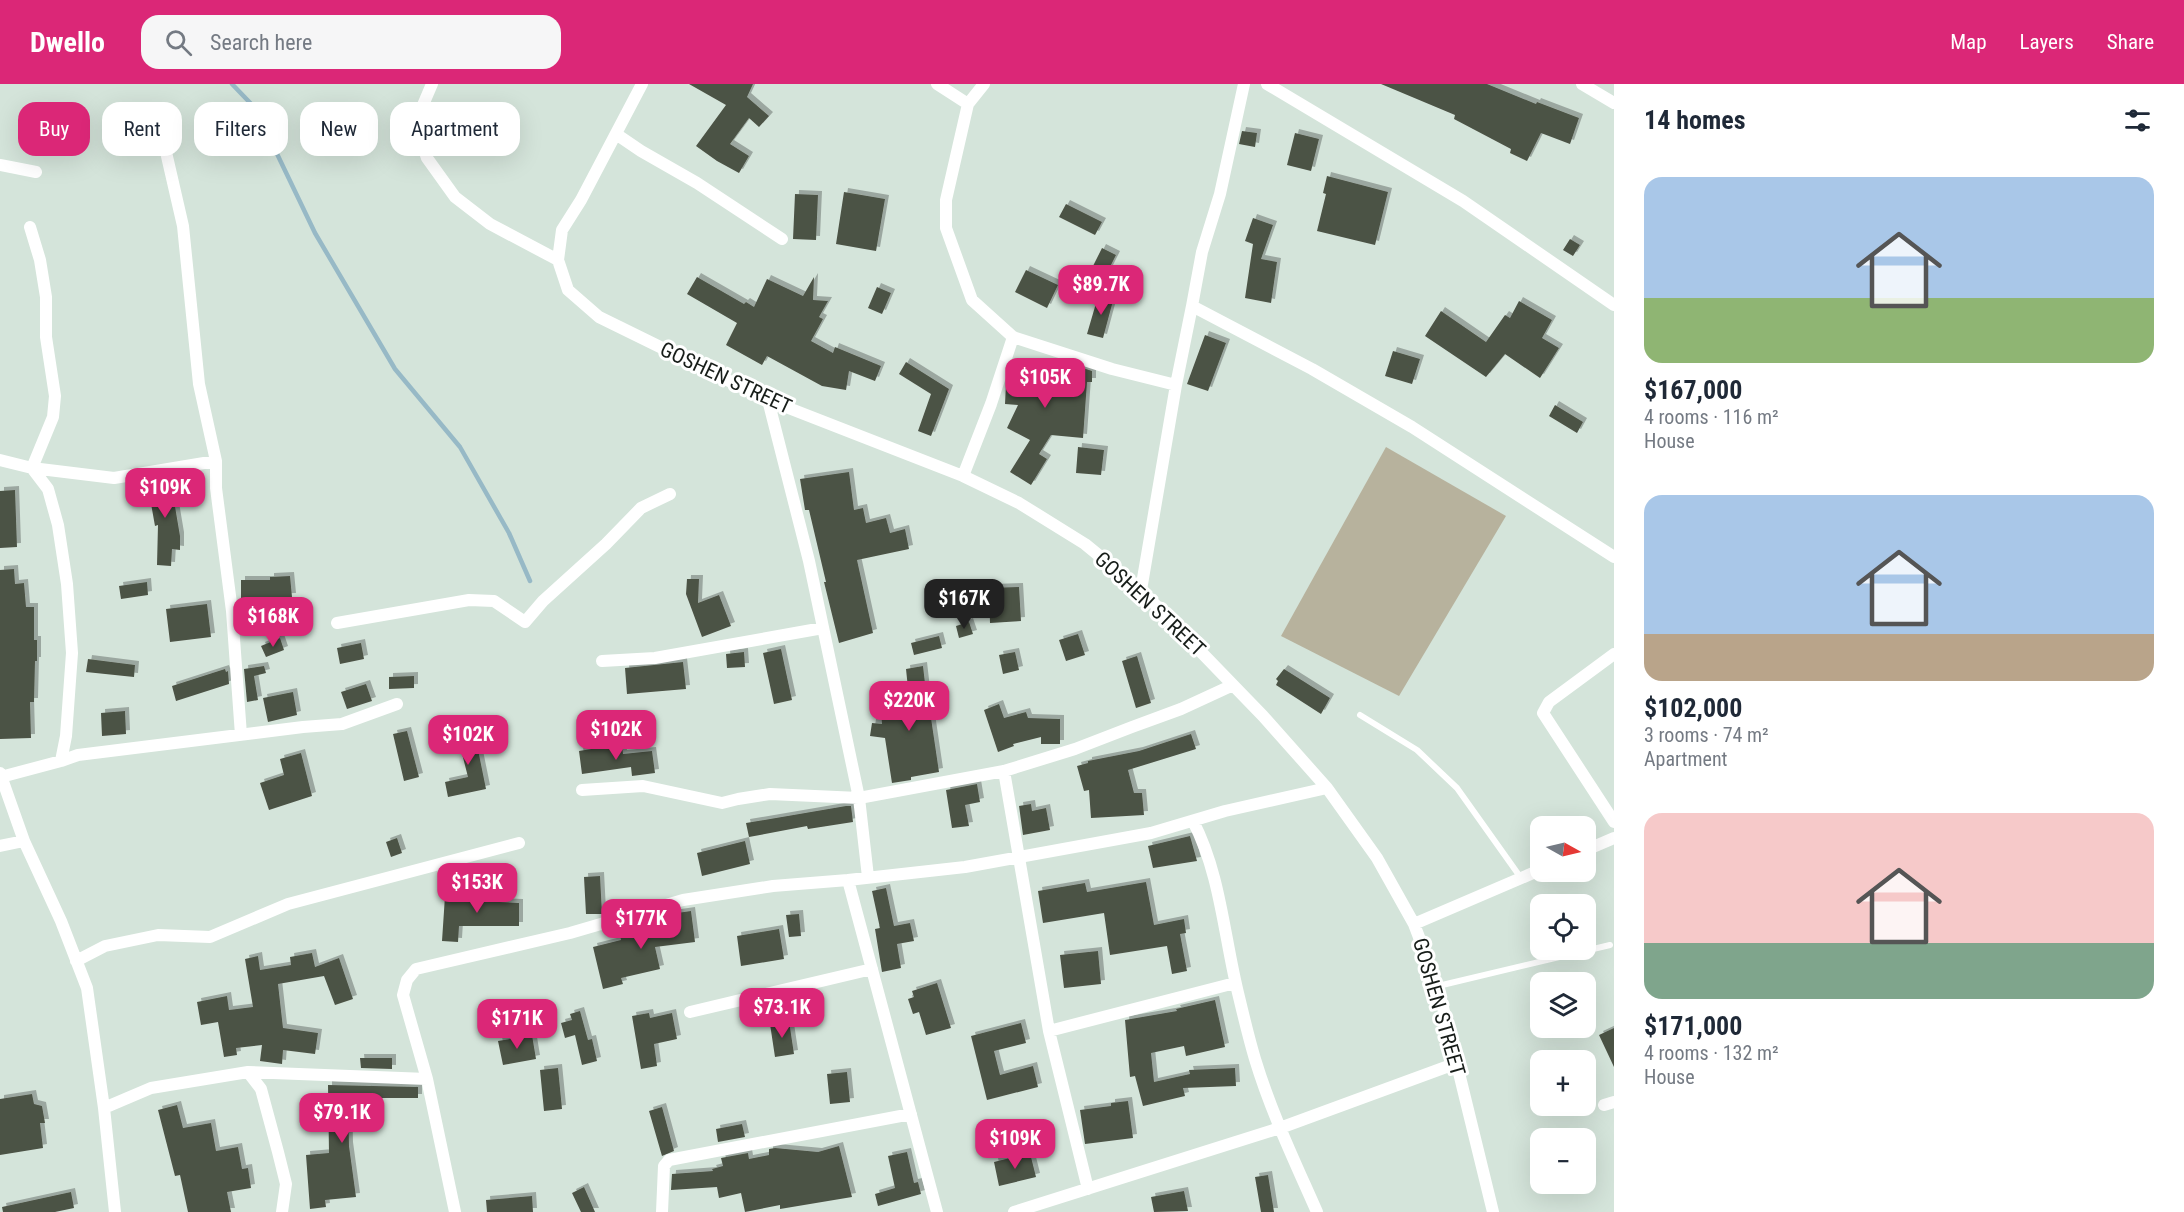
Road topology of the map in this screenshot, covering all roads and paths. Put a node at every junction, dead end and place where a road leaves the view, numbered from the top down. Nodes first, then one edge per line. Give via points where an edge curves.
1 (432, 84) edge
2 (642, 84) edge
3 (937, 84) edge
4 (984, 84) edge
5 (1244, 84) edge
6 (1268, 84) edge
7 (1582, 84) edge
8 (1614, 103) edge
9 (968, 104) junction
10 (616, 134) junction
11 (168, 156) edge
12 (0, 165) edge
13 (36, 172) dead end
14 (30, 227) dead end
15 (782, 239) dead end
16 (558, 260) junction
17 (1614, 305) edge
18 (1192, 306) junction
19 (1013, 337) junction
20 (1176, 386) junction
21 (768, 400) junction
22 (0, 460) edge
23 (216, 460) junction
24 (32, 468) junction
25 (963, 476) junction
26 (670, 494) dead end
27 (1614, 557) edge
28 (1141, 590) junction
29 (337, 623) dead end
30 (823, 628) junction
31 (1614, 654) edge
32 (602, 661) dead end
33 (1233, 685) junction
34 (397, 704) dead end
35 (1360, 715) dead end
36 (241, 735) junction
37 (61, 761) junction
38 (1004, 771) junction
39 (1, 775) edge
40 (1327, 788) junction
41 (582, 790) dead end
42 (859, 798) junction
43 (1193, 821) junction
44 (1614, 822) edge
45 (1614, 838) edge
46 (24, 841) junction
47 (519, 843) dead end
48 (0, 846) edge
49 (1596, 846) edge
50 (1020, 856) junction
51 (1530, 874) edge
52 (868, 877) junction
53 (1521, 878) junction
54 (848, 880) junction
55 (1414, 924) junction
56 (1610, 945) dead end
57 (76, 961) junction
58 (872, 969) junction
59 (1235, 983) junction
60 (1438, 987) junction
61 (690, 1012) dead end
62 (1049, 1031) junction
63 (1457, 1063) junction
64 (248, 1072) junction
65 (427, 1079) junction
66 (104, 1108) junction
67 (911, 1114) junction
68 (1280, 1128) junction
69 (1088, 1189) junction
70 (115, 1212) edge
71 (282, 1212) edge
72 (455, 1212) edge
73 (662, 1212) edge
74 (937, 1212) edge
75 (1014, 1212) edge
76 (1317, 1212) edge
77 (1493, 1212) edge

1 - 16 street via 420,112 420,136 426,158 455,197 490,224
2 - 10 street, GOSHEN STREET
3 - 9 street
4 - 9 street
5 - 18 street
6 - 17 street via 1463,201
7 - 8 street
9 - 19 street via 946,200 946,228 972,300
10 - 15 street
10 - 16 street, GOSHEN STREET via 562,230
11 - 23 street via 183,226 199,384
12 - 13 street
14 - 24 street via 46,297 46,336 55,396 53,417
16 - 21 street, GOSHEN STREET via 568,290 599,317
18 - 20 street
18 - 27 street via 1412,427
19 - 20 street
19 - 25 street
20 - 28 street
21 - 25 street, GOSHEN STREET
21 - 30 street
22 - 24 street
23 - 24 street via 114,478
23 - 36 street
24 - 37 street via 48,489 67,584 72,653
25 - 28 street, GOSHEN STREET via 1019,503 1085,544
26 - 29 street via 641,508 525,622 494,601 469,600
28 - 33 street, GOSHEN STREET
30 - 32 street via 655,658
30 - 42 street
31 - 44 street via 1549,702 1543,713
33 - 38 street via 1180,709
33 - 40 street, GOSHEN STREET
34 - 36 street via 342,724
35 - 53 lane via 1417,750 1457,788
36 - 37 street via 78,754
37 - 39 street
38 - 42 street
38 - 50 street
39 - 46 street
40 - 43 street
40 - 55 street, GOSHEN STREET via 1377,858
41 - 42 street via 643,786 722,803 770,794
42 - 52 street
43 - 50 street via 1151,833
43 - 59 street via 1207,850
45 - 49 street
46 - 48 street
46 - 57 street
47 - 57 street via 288,904 210,937 158,935 105,946
50 - 52 street via 965,867
50 - 62 street
51 - 53 street
52 - 54 street
53 - 55 street
54 - 58 street
54 - 65 street via 773,886 683,900 570,933 416,969 407,980 403,995
55 - 60 street, GOSHEN STREET
56 - 60 lane
57 - 66 street via 87,988
58 - 61 street
58 - 67 street
59 - 62 street
59 - 68 street via 1255,1060
60 - 63 street, GOSHEN STREET
62 - 69 street
63 - 68 street
63 - 77 street, GOSHEN STREET
64 - 65 street
64 - 66 street via 151,1088
64 - 71 street via 261,1089 286,1184
65 - 72 street
66 - 70 street
67 - 73 street via 669,1160 664,1166
67 - 74 street
68 - 69 street
68 - 76 street
69 - 75 street

